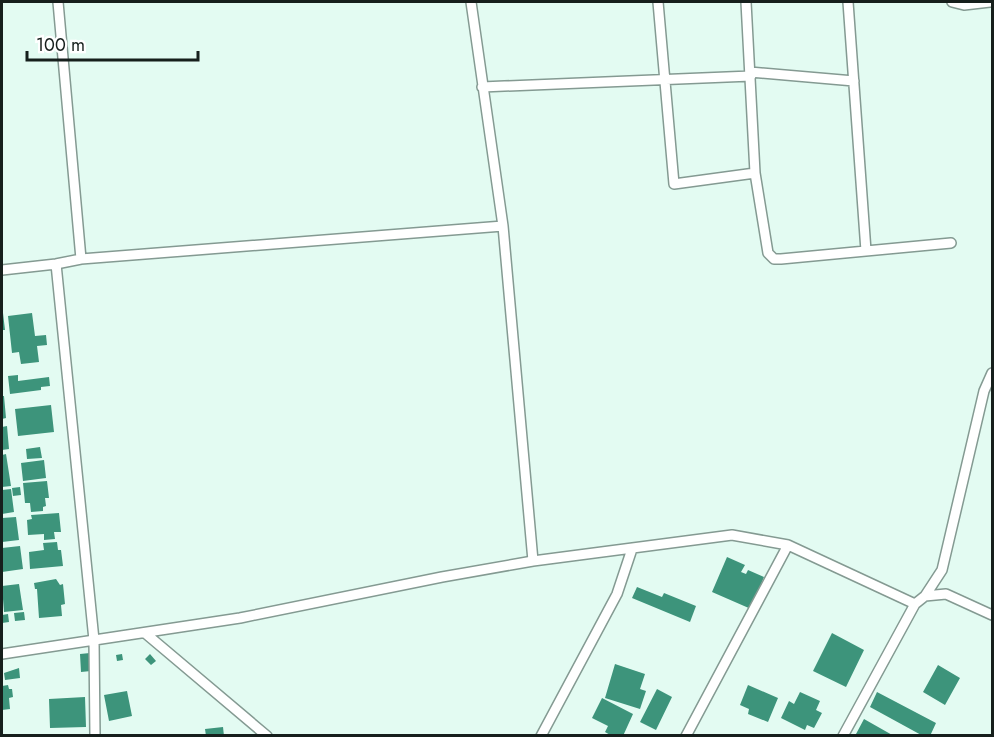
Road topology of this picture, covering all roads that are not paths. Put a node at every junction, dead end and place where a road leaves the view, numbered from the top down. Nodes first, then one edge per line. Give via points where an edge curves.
1 (58, 2) edge
2 (471, 2) edge
3 (658, 2) edge
4 (746, 2) edge
5 (848, 2) edge
6 (952, 2) edge
7 (990, 2) edge
8 (750, 74) junction
9 (665, 81) junction
10 (854, 81) junction
11 (482, 87) junction
12 (755, 173) junction
13 (503, 226) junction
14 (951, 243) dead end
15 (866, 251) junction
16 (81, 259) junction
17 (56, 264) junction
18 (2, 270) edge
19 (993, 373) edge
20 (788, 545) junction
21 (632, 549) junction
22 (533, 561) junction
23 (942, 570) junction
24 (946, 594) junction
25 (925, 596) junction
26 (915, 604) junction
27 (993, 615) edge
28 (145, 633) junction
29 (94, 640) junction
30 (2, 654) edge
31 (95, 735) edge
32 (267, 735) edge
33 (541, 735) edge
34 (686, 735) edge
35 (843, 735) edge

1 - 16 street
2 - 11 street
3 - 9 street
4 - 8 street
5 - 10 street
6 - 7 street
8 - 9 street
8 - 10 street
8 - 12 street
9 - 11 street
9 - 12 street via 674,184
10 - 15 street
11 - 13 street
12 - 15 street via 768,253 774,259
13 - 16 street
13 - 22 street
14 - 15 street
16 - 17 street
17 - 18 street
17 - 29 street
19 - 23 street via 984,391
20 - 21 street via 732,536
20 - 26 street
20 - 34 street
21 - 22 street
21 - 33 street via 617,594
22 - 28 street
23 - 24 street
23 - 25 street
24 - 25 street
24 - 27 street
25 - 26 street
26 - 35 street
28 - 29 street
28 - 32 street
29 - 30 street
29 - 31 street

